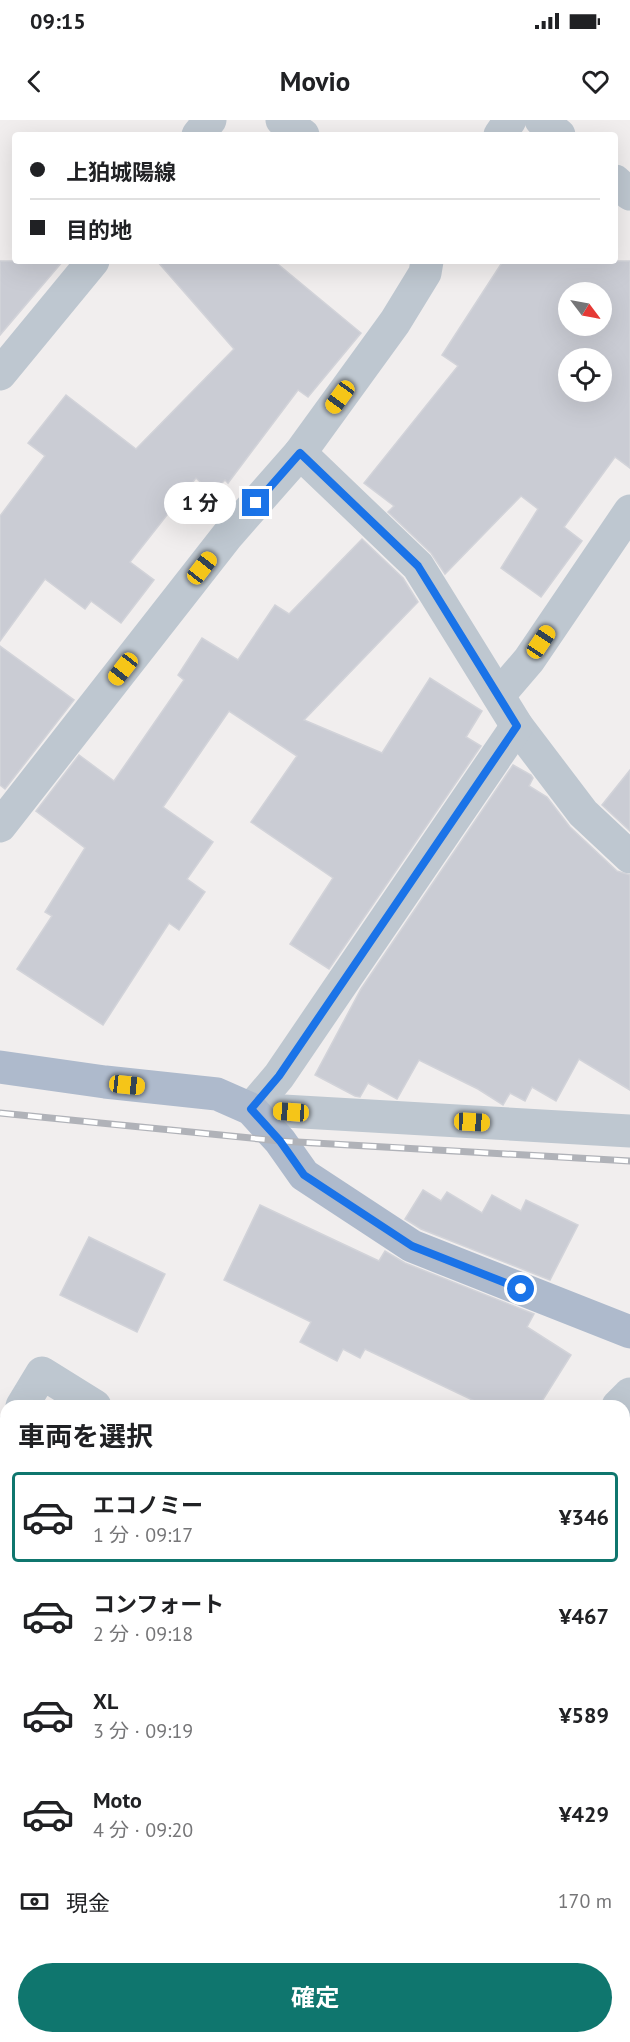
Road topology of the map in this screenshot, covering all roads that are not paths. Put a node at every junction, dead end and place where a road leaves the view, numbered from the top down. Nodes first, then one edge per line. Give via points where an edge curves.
1 (210, 120) edge
2 (282, 120) edge
3 (541, 120) edge
4 (200, 132) edge
5 (299, 132) edge
6 (555, 132) edge
7 (618, 184) edge
8 (630, 194) edge
9 (91, 264) edge
10 (426, 264) edge
11 (0, 374) edge
12 (300, 453) junction
13 (630, 511) edge
14 (499, 695) junction
15 (517, 726) junction
16 (0, 826) edge
17 (630, 857) edge
18 (0, 1067) edge
19 (251, 1109) junction
20 (630, 1131) edge
21 (630, 1332) edge
22 (26, 1400) edge
23 (85, 1400) edge

1 - 4 street
2 - 5 street
3 - 6 street
7 - 8 street
9 - 11 street
10 - 12 street via 395,322
12 - 14 street via 418,566
12 - 16 street via 227,536
13 - 14 street via 529,660
14 - 15 street
15 - 17 street via 583,813
15 - 19 street via 279,1076
18 - 19 main road via 217,1094
19 - 20 street
19 - 21 main road via 304,1175 412,1246
22 - 23 street via 42,1373

